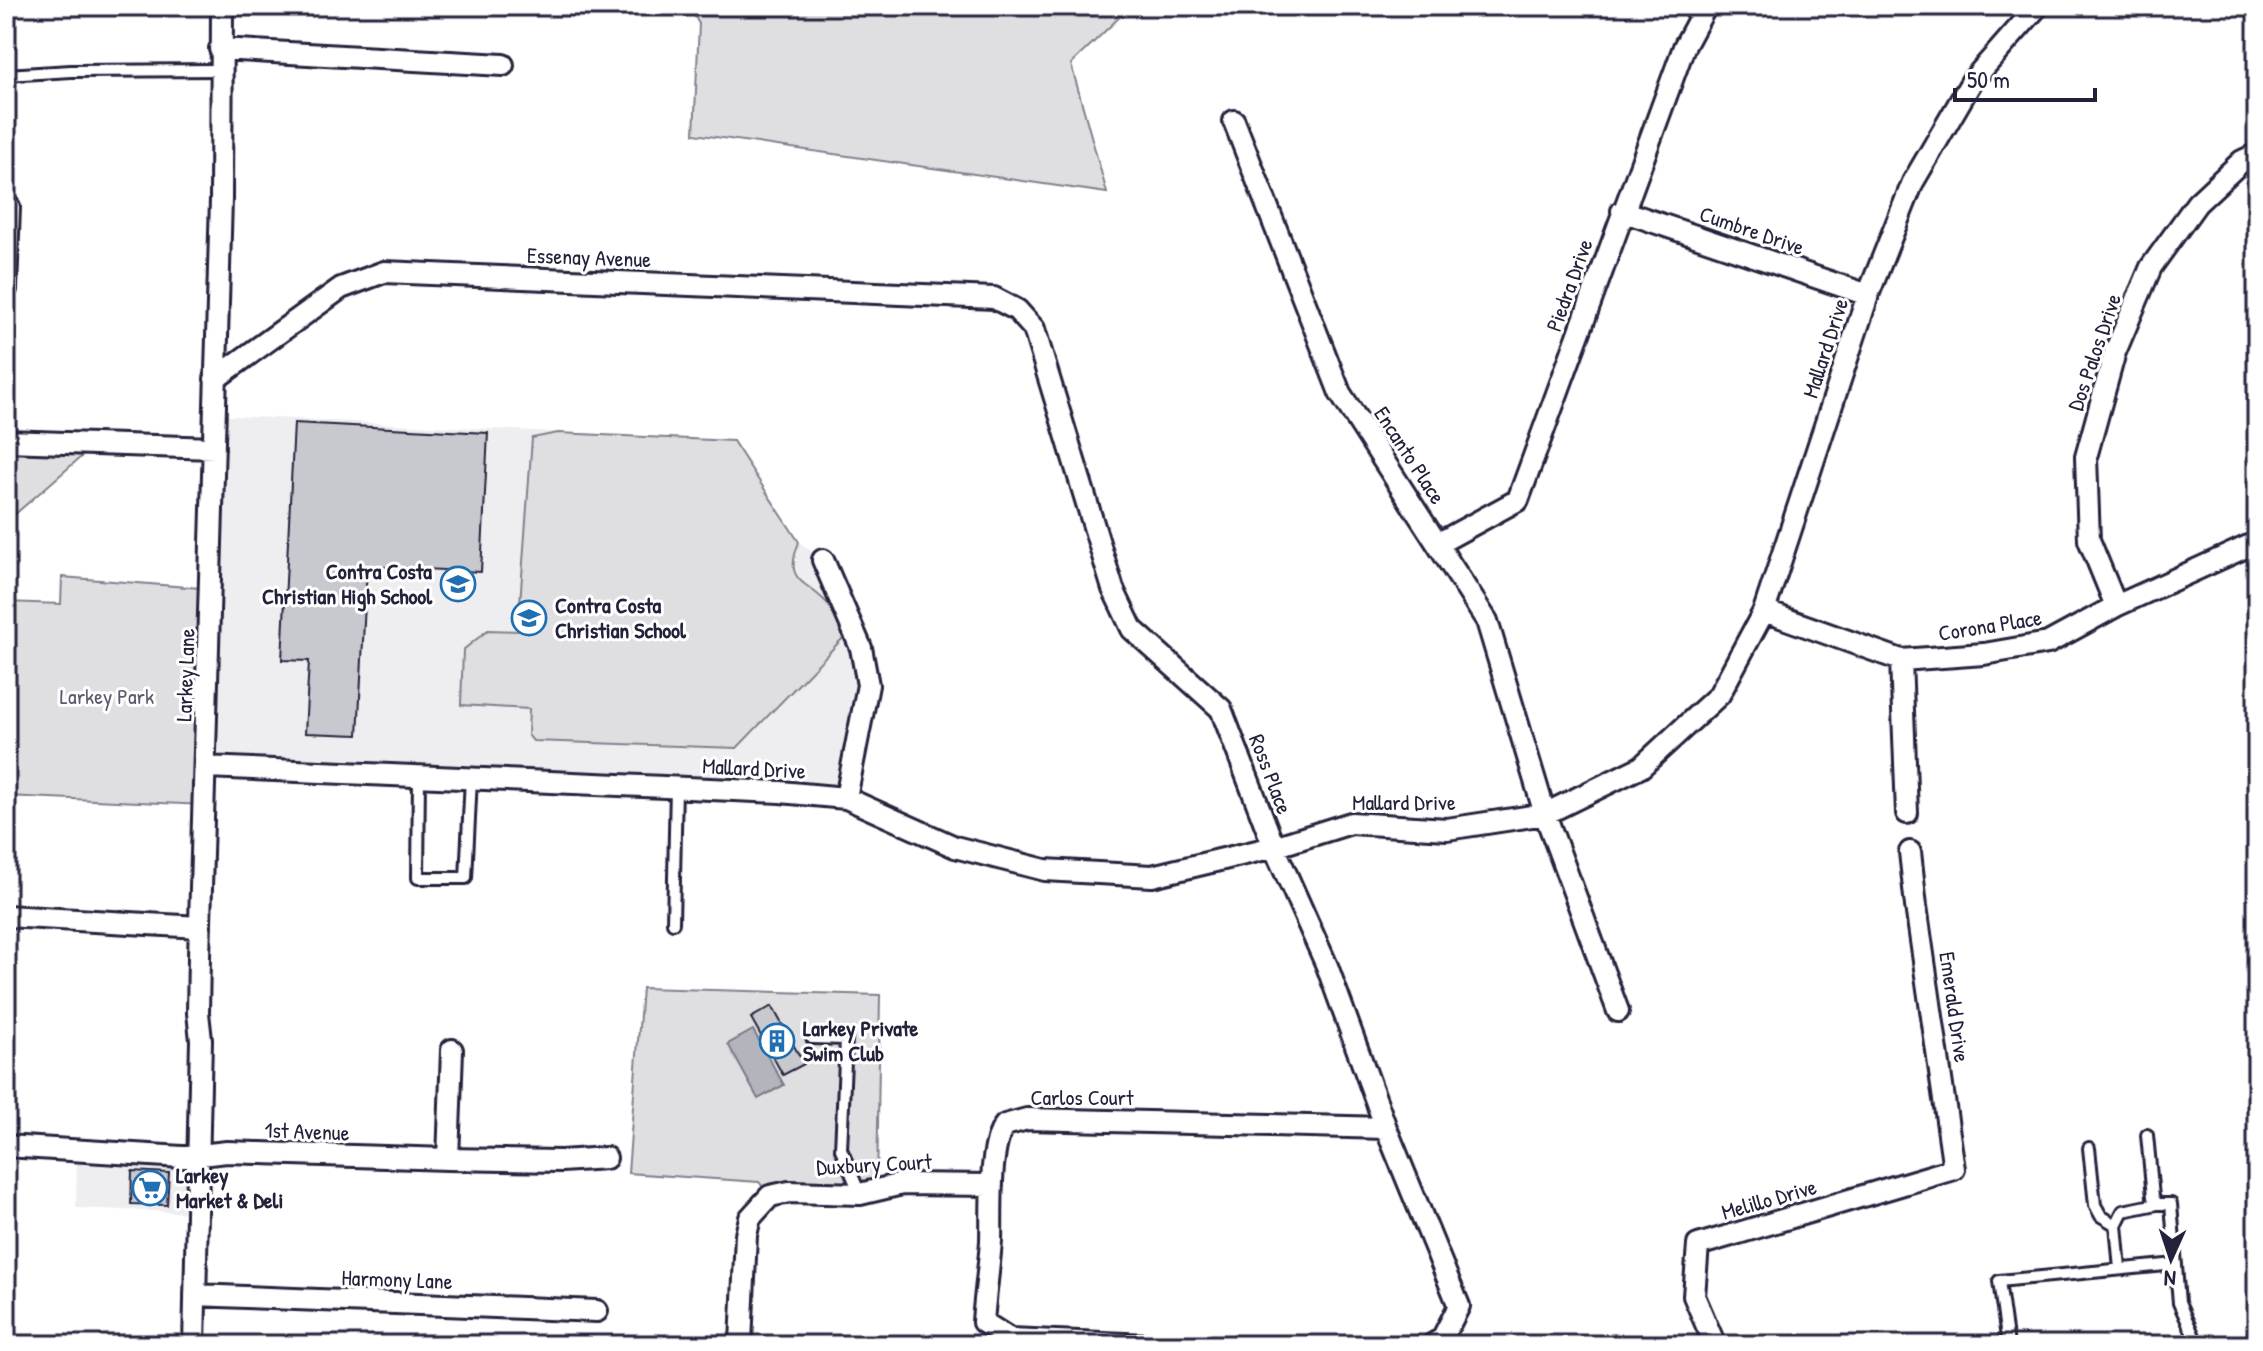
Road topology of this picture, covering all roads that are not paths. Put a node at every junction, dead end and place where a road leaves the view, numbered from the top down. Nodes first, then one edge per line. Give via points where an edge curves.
1 (222, 6) edge
2 (1706, 6) edge
3 (2038, 6) edge
4 (220, 60) junction
5 (503, 65) dead end
6 (6, 75) edge
7 (1234, 121) dead end
8 (2257, 154) edge
9 (9, 207) dead end
10 (1622, 211) junction
11 (6, 289) edge
12 (1868, 295) junction
13 (994, 298) joint
14 (215, 379) junction
15 (6, 441) edge
16 (214, 448) junction
17 (2257, 542) edge
18 (1439, 543) junction
19 (823, 560) dead end
20 (2116, 606) junction
21 (1764, 611) junction
22 (1901, 660) junction
23 (207, 767) junction
24 (419, 776) junction
25 (471, 778) junction
26 (676, 787) junction
27 (846, 798) junction
28 (1907, 813) dead end
29 (1545, 814) junction
30 (1274, 847) junction
31 (1910, 852) dead end
32 (6, 916) edge
33 (673, 923) dead end
34 (200, 927) junction
35 (1618, 1011) dead end
36 (812, 1038) dead end
37 (452, 1050) dead end
38 (1386, 1128) junction
39 (2147, 1135) dead end
40 (6, 1146) edge
41 (2089, 1148) dead end
42 (200, 1155) junction
43 (606, 1158) dead end
44 (448, 1159) junction
45 (1954, 1169) joint
46 (992, 1185) junction
47 (860, 1194) junction
48 (2157, 1204) junction
49 (2116, 1225) junction
50 (2176, 1264) junction
51 (2120, 1269) junction
52 (195, 1295) junction
53 (597, 1311) dead end
54 (741, 1343) dead end
55 (194, 1345) edge
56 (1126, 1345) edge
57 (1149, 1345) edge
58 (1432, 1345) edge
59 (1715, 1345) edge
60 (2008, 1345) edge
61 (2198, 1345) edge

1 - 4 street, Larkey Lane
2 - 10 street, Piedra Drive via 1684,47
3 - 12 street, Mallard Drive via 1972,81 1913,182
4 - 5 street
4 - 6 lane
4 - 14 street, Larkey Lane
7 - 18 street, Encanto Place via 1340,393
8 - 20 street, Dos Palos Drive via 2242,161 2197,203 2151,267 2115,352 2086,457 2089,540
9 - 11 street
10 - 12 street, Cumbre Drive
10 - 18 street, Piedra Drive via 1518,500
12 - 21 street, Mallard Drive
13 - 14 street, Essenay Avenue via 384,272 341,288
13 - 30 street, Ross Place via 1017,310 1034,329 1113,589 1132,629 1221,709
14 - 16 street, Larkey Lane
15 - 16 street
16 - 23 street, Larkey Lane
17 - 20 street, Corona Place
18 - 29 street, Encanto Place via 1487,621
19 - 27 street via 861,648 868,685
20 - 22 street, Corona Place via 2048,643
21 - 22 street, Corona Place
21 - 29 street, Mallard Drive via 1719,695 1663,747 1641,767
22 - 28 street
23 - 24 street, Mallard Drive
23 - 34 street, Larkey Lane
24 - 25 street, Mallard Drive
24 - 25 lane via 418,878 466,878
25 - 26 street, Mallard Drive
26 - 27 street, Mallard Drive
26 - 33 lane
27 - 30 street, Mallard Drive via 955,847 1045,870 1152,876
29 - 30 street, Mallard Drive via 1447,829 1351,823
29 - 35 street, Encanto Place
30 - 38 street, Ross Place via 1327,966
31 - 45 street, Emerald Drive
32 - 34 street
34 - 42 street, Larkey Lane
36 - 47 lane via 846,1039 841,1149
37 - 44 street
38 - 46 street, Carlos Court via 1027,1119 1000,1131
38 - 58 street, Ross Place via 1459,1306 1442,1339
39 - 48 lane
40 - 42 street, 1st Avenue
41 - 49 lane via 2095,1205
42 - 44 street, 1st Avenue
42 - 52 street, Larkey Lane
43 - 44 street, 1st Avenue
45 - 59 street, Melillo Drive via 1698,1245 1694,1296
46 - 47 street, Duxbury Court via 902,1184
46 - 56 street, Carlos Court via 983,1322 1010,1339
47 - 54 street, Duxbury Court via 789,1192 770,1196 758,1207 746,1235
48 - 49 lane via 2123,1211
48 - 50 lane via 2171,1204
49 - 51 lane
50 - 51 lane
50 - 61 lane via 2179,1303
51 - 60 lane via 1999,1281
52 - 53 street, Harmony Lane
52 - 55 street, Larkey Lane
56 - 57 street, Carlos Court

